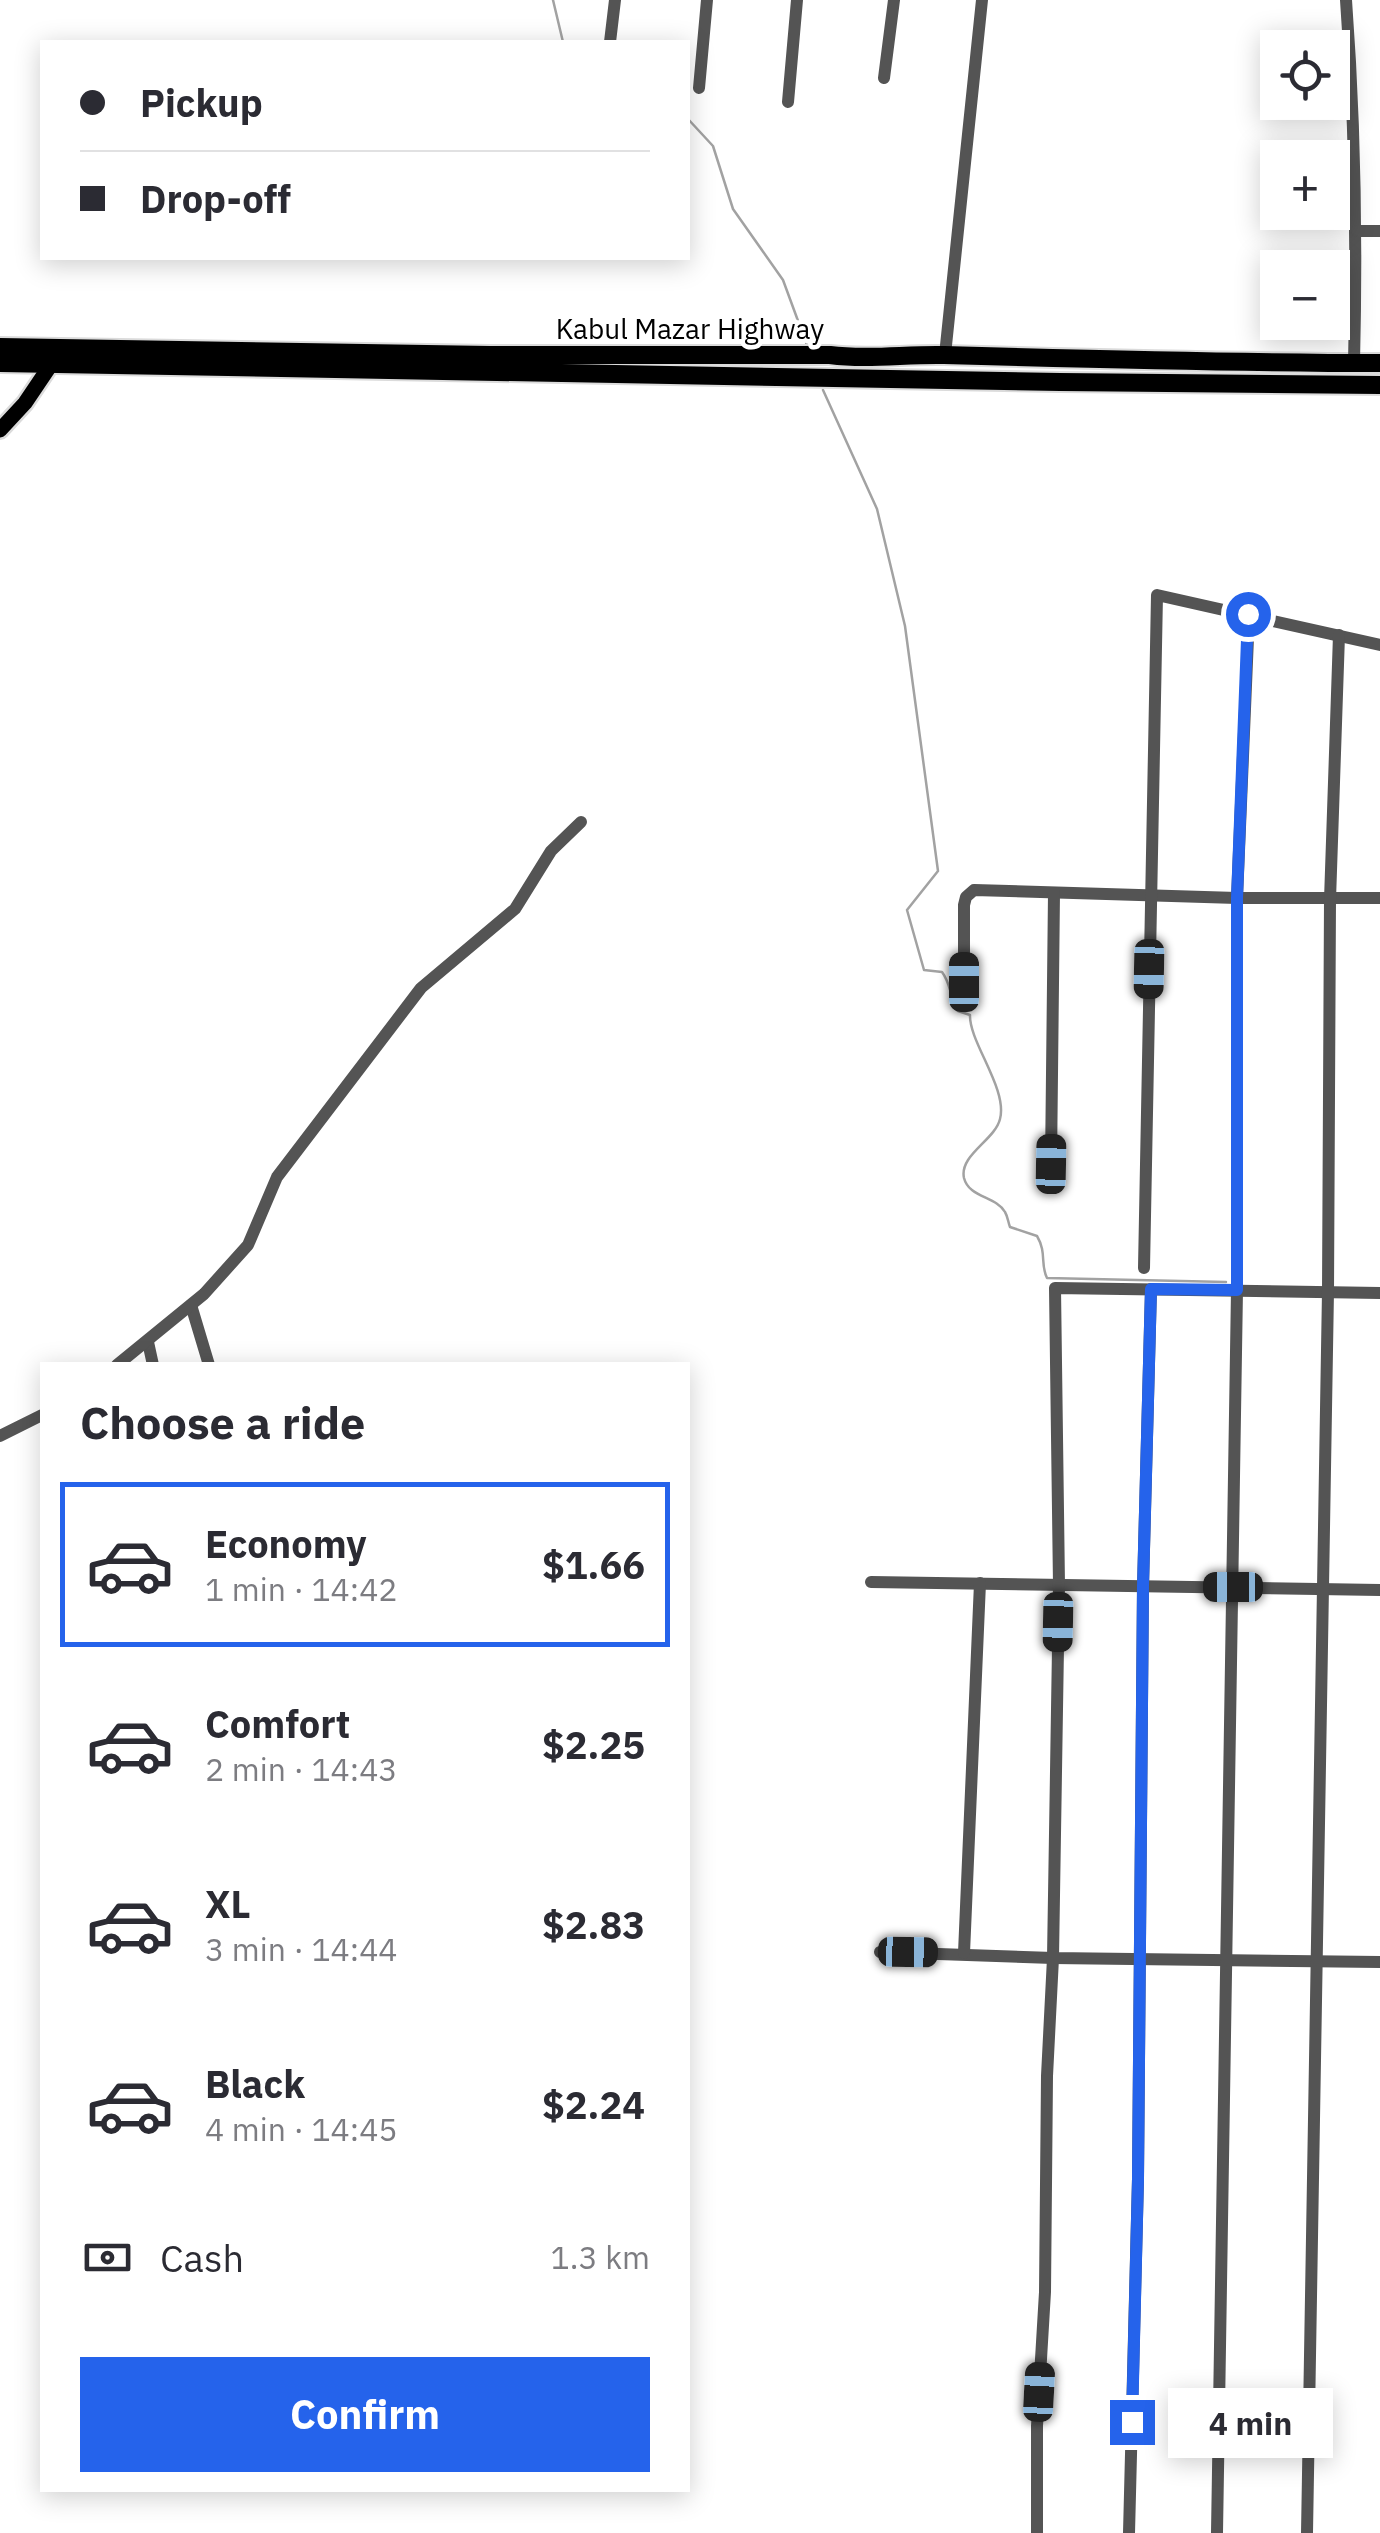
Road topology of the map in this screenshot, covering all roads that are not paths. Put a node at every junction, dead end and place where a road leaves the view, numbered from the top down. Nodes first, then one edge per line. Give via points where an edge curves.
1 (615, 0) edge
2 (707, 0) edge
3 (797, 0) edge
4 (894, 0) edge
5 (982, 0) edge
6 (1346, 0) edge
7 (610, 40) edge
8 (884, 78) dead end
9 (699, 88) dead end
10 (788, 102) dead end
11 (1380, 230) edge
12 (1356, 231) junction
13 (0, 347) edge
14 (945, 355) junction
15 (0, 363) edge
16 (1354, 363) junction
17 (1380, 363) edge
18 (52, 364) junction
19 (1380, 384) edge
20 (0, 430) edge
21 (1248, 614) junction
22 (1339, 635) junction
23 (1380, 644) edge
24 (582, 822) dead end
25 (1054, 892) junction
26 (1150, 894) junction
27 (1237, 898) junction
28 (1380, 898) edge
29 (1330, 900) junction
30 (964, 982) dead end
31 (1051, 1164) dead end
32 (1144, 1268) dead end
33 (1151, 1289) junction
34 (1237, 1290) junction
35 (1328, 1291) junction
36 (1380, 1293) edge
37 (190, 1305) junction
38 (148, 1342) junction
39 (121, 1362) edge
40 (151, 1362) edge
41 (208, 1362) edge
42 (40, 1416) edge
43 (0, 1436) edge
44 (871, 1582) dead end
45 (980, 1583) junction
46 (1059, 1584) junction
47 (1143, 1586) junction
48 (1233, 1587) junction
49 (1324, 1590) junction
50 (1380, 1590) edge
51 (880, 1952) dead end
52 (964, 1953) junction
53 (1053, 1958) junction
54 (1228, 1958) junction
55 (1138, 1959) junction
56 (1318, 1962) junction
57 (1380, 1962) edge
58 (1037, 2533) edge
59 (1129, 2533) edge
60 (1217, 2533) edge
61 (1307, 2533) edge

1 - 7 street
2 - 9 street
3 - 10 street
4 - 8 street
5 - 14 street
6 - 12 street
11 - 12 street
12 - 16 street
13 - 14 highway, Kabul Mazar Highway
14 - 16 highway, Kabul Mazar Highway
15 - 18 highway, Kabul Mazar Highway
16 - 17 highway, Kabul Mazar Highway
18 - 19 highway, Kabul Mazar Highway
18 - 20 main road
21 - 22 street
21 - 26 street via 1157,595
21 - 27 street
22 - 23 street
22 - 29 street
24 - 37 street via 551,851 515,909 421,988 277,1177 248,1245
25 - 26 street
25 - 30 street via 974,890 966,897
25 - 31 street
26 - 27 street
26 - 32 street
27 - 29 street
27 - 34 street
28 - 29 street
29 - 35 street
33 - 34 street
33 - 46 street via 1054,1288
33 - 47 street
34 - 35 street
34 - 48 street
35 - 36 street
35 - 49 street
37 - 38 street
37 - 41 street
38 - 39 street
38 - 40 street
42 - 43 street
44 - 45 street
45 - 46 street
45 - 52 street
46 - 47 street
46 - 53 street
47 - 48 street
47 - 55 street
48 - 49 street
48 - 54 street
49 - 50 street
49 - 56 street
51 - 52 street
52 - 53 street
53 - 55 street
53 - 58 street
54 - 55 street
54 - 56 street
54 - 60 street
55 - 59 street
56 - 57 street
56 - 61 street

